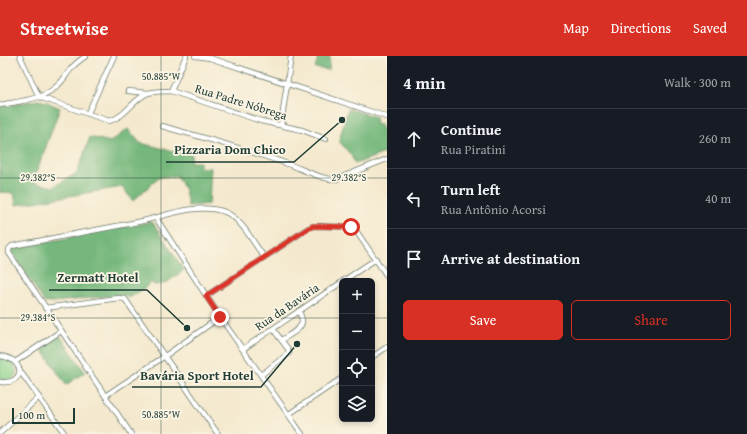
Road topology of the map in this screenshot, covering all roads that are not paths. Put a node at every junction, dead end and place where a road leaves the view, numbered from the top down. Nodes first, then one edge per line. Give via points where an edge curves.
1 (20, 56) edge
2 (86, 56) edge
3 (114, 56) edge
4 (186, 56) edge
5 (195, 56) edge
6 (291, 56) edge
7 (210, 57) edge
8 (287, 84) junction
9 (128, 91) dead end
10 (171, 91) junction
11 (148, 93) junction
12 (39, 97) junction
13 (0, 105) edge
14 (88, 113) junction
15 (387, 117) edge
16 (281, 125) junction
17 (162, 126) dead end
18 (326, 139) dead end
19 (387, 159) edge
20 (156, 218) junction
21 (264, 258) junction
22 (376, 259) junction
23 (387, 276) edge
24 (348, 278) edge
25 (339, 284) edge
26 (206, 296) junction
27 (45, 308) junction
28 (299, 311) junction
29 (220, 317) junction
30 (273, 329) junction
31 (61, 331) junction
32 (282, 340) junction
33 (387, 347) edge
34 (243, 349) junction
35 (375, 355) edge
36 (0, 356) edge
37 (165, 356) junction
38 (16, 362) junction
39 (20, 371) junction
40 (261, 375) junction
41 (18, 377) junction
42 (26, 379) junction
43 (339, 380) edge
44 (0, 382) edge
45 (105, 396) junction
46 (39, 397) junction
47 (289, 414) junction
48 (0, 433) edge
49 (65, 434) edge
50 (131, 434) edge
51 (218, 434) edge
52 (302, 434) edge

1 - 12 street
2 - 12 street via 76,62 58,85
3 - 14 street
4 - 10 street
5 - 7 street
6 - 8 street
7 - 8 street
8 - 15 street
8 - 16 street
9 - 11 street, Rua Padre Nóbrega
10 - 11 street, Rua Padre Nóbrega
10 - 16 street, Rua Padre Nóbrega via 261,121
11 - 14 street via 114,120 109,121
12 - 13 street
12 - 14 street
16 - 18 street, Rua Padre Nóbrega
17 - 19 street via 332,180
20 - 21 street via 186,210 209,209 225,212 234,217
20 - 26 street
20 - 27 street via 12,246 9,253
21 - 22 street via 313,226 348,226 354,228
21 - 26 street
22 - 23 street
22 - 24 street, Rua da Bavária
25 - 28 street, Rua da Bavária
26 - 29 street
27 - 31 street
27 - 37 street via 122,298 127,301
28 - 30 street, Rua da Bavária
28 - 32 street via 301,325
29 - 34 street
29 - 37 street
30 - 32 street
30 - 34 street, Rua da Bavária
31 - 38 street
31 - 45 street
32 - 40 street via 288,349 288,355
33 - 35 street
34 - 40 street
36 - 38 street via 9,357
37 - 45 street
37 - 51 street
38 - 39 street
39 - 41 street
39 - 42 street
40 - 47 street
41 - 42 street
41 - 44 street via 12,381
42 - 46 street
43 - 47 street
45 - 50 street
46 - 48 street
46 - 49 street
47 - 52 street

